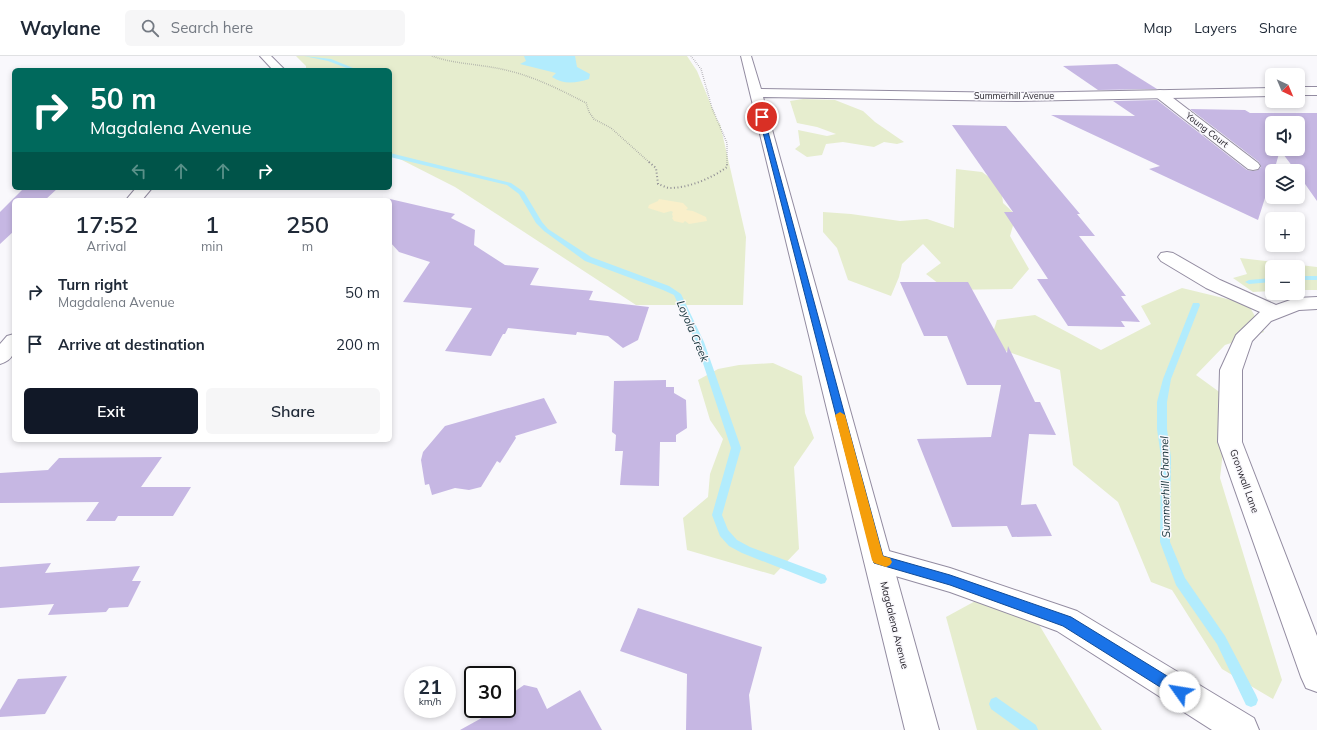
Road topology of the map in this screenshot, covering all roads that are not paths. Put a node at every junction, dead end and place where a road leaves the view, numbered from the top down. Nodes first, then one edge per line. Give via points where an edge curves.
1 (266, 56) edge
2 (746, 56) edge
3 (277, 68) edge
4 (1317, 91) edge
5 (1265, 92) edge
6 (1305, 92) edge
7 (756, 93) junction
8 (1160, 94) junction
9 (1253, 166) dead end
10 (142, 190) edge
11 (136, 198) edge
12 (1167, 257) dead end
13 (1317, 303) edge
14 (1276, 312) junction
15 (0, 333) edge
16 (12, 336) edge
17 (12, 342) edge
18 (0, 357) edge
19 (878, 560) junction
20 (1317, 677) edge
21 (922, 730) edge
22 (1242, 730) edge

1 - 3 street
2 - 7 street, Magdalena Avenue
4 - 6 street
5 - 8 street, Summerhill Avenue
7 - 8 street, Summerhill Avenue via 1017,97
7 - 19 street, Magdalena Avenue
8 - 9 street, Young Court
10 - 11 street
12 - 14 street via 1212,284
13 - 14 street, Gronwall Lane via 1296,304
14 - 20 street, Gronwall Lane via 1264,317 1243,339 1231,370 1230,442
15 - 16 street
17 - 18 street
19 - 21 street, Magdalena Avenue
19 - 22 street via 950,580 1067,621

